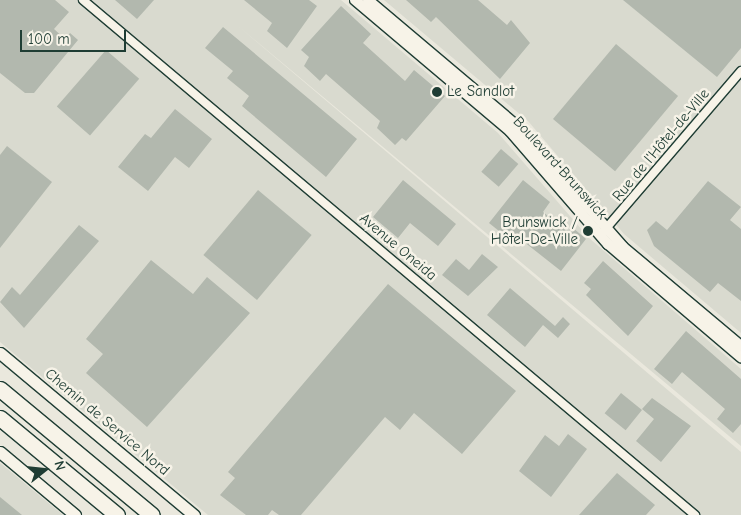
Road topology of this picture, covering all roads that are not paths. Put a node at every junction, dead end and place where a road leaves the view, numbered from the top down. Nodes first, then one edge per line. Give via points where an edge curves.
1 (83, 0) edge
2 (354, 0) edge
3 (368, 0) edge
4 (741, 71) edge
5 (602, 232) junction
6 (741, 346) edge
7 (0, 353) edge
8 (741, 357) edge
9 (0, 388) edge
10 (0, 418) edge
11 (0, 452) edge
12 (76, 515) edge
13 (117, 515) edge
14 (152, 515) edge
15 (194, 515) edge
16 (696, 515) edge

1 - 16 street, Avenue Oneida
2 - 5 street, Boulevard Brunswick via 514,135
3 - 5 street, Boulevard Brunswick via 516,125
4 - 5 street, Rue de l'Hôtel-de-Ville
5 - 6 street, Boulevard Brunswick
5 - 8 street, Boulevard Brunswick
7 - 15 main road, Chemin de Service Nord
9 - 14 highway
10 - 13 highway
11 - 12 main road

